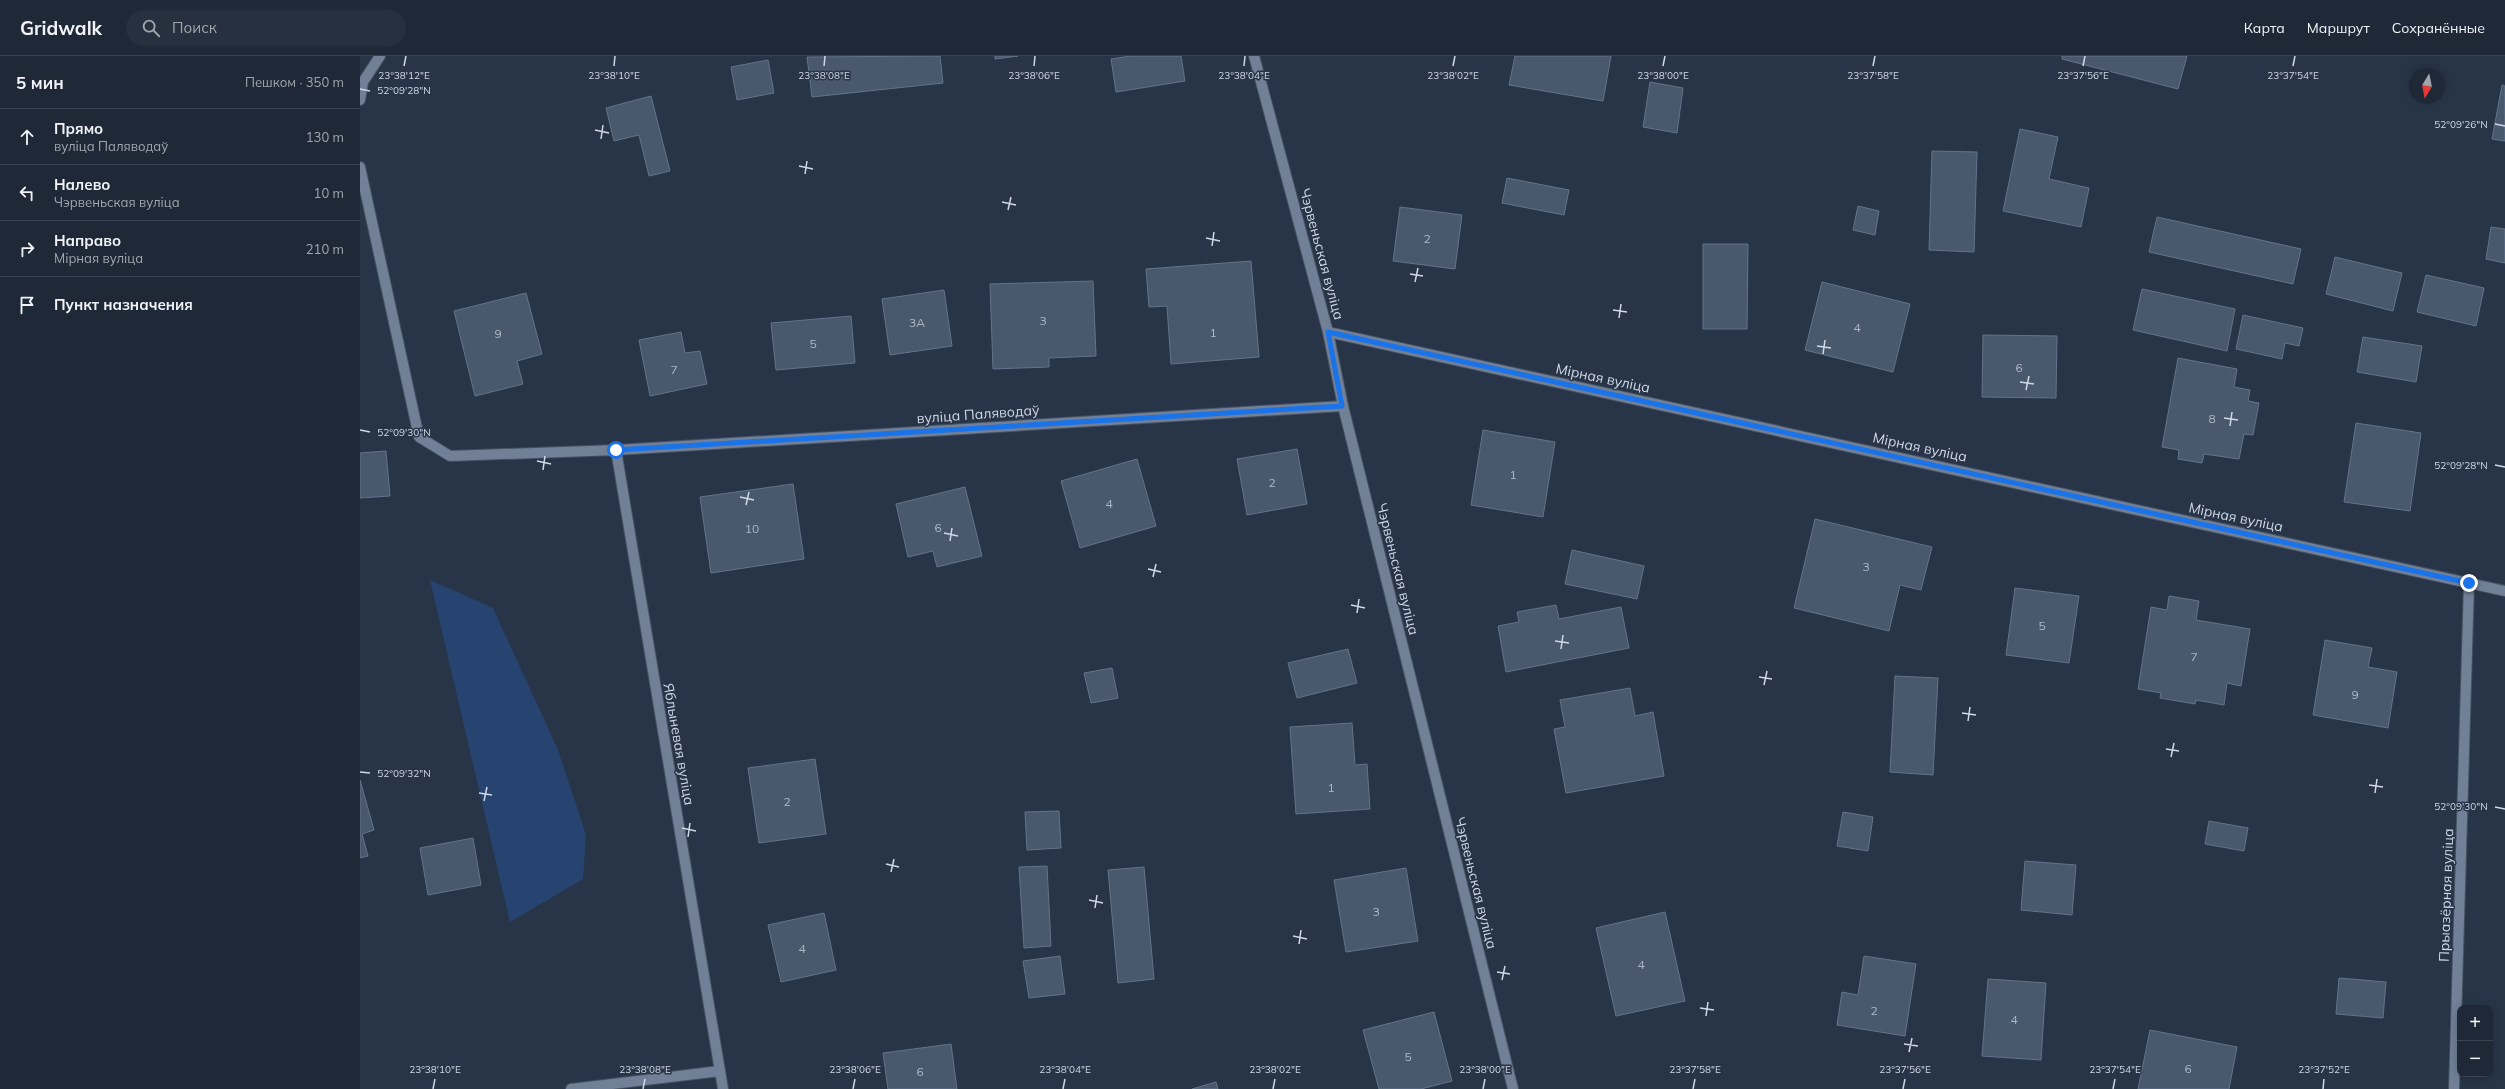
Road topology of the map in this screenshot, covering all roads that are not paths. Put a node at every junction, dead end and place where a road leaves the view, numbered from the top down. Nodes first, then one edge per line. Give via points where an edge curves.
1 (380, 56) edge
2 (1254, 56) edge
3 (360, 100) edge
4 (360, 167) edge
5 (1328, 332) junction
6 (1342, 406) junction
7 (616, 450) junction
8 (2469, 583) junction
9 (2505, 591) edge
10 (720, 1071) junction
11 (571, 1089) edge
12 (723, 1089) edge
13 (1514, 1089) edge
14 (2454, 1089) edge

1 - 3 street via 363,82
2 - 5 street, Чэрвеньская вуліца
4 - 7 street, вуліца Паляводаў via 419,437 450,456
5 - 6 street, Чэрвеньская вуліца
5 - 8 street, Мірная вуліца
6 - 7 street, вуліца Паляводаў
6 - 13 street, Чэрвеньская вуліца
7 - 10 street, Яблыневая вуліца
8 - 9 street, Мірная вуліца
8 - 14 street, Прыазёрная вуліца
10 - 11 street
10 - 12 street, Яблыневая вуліца

